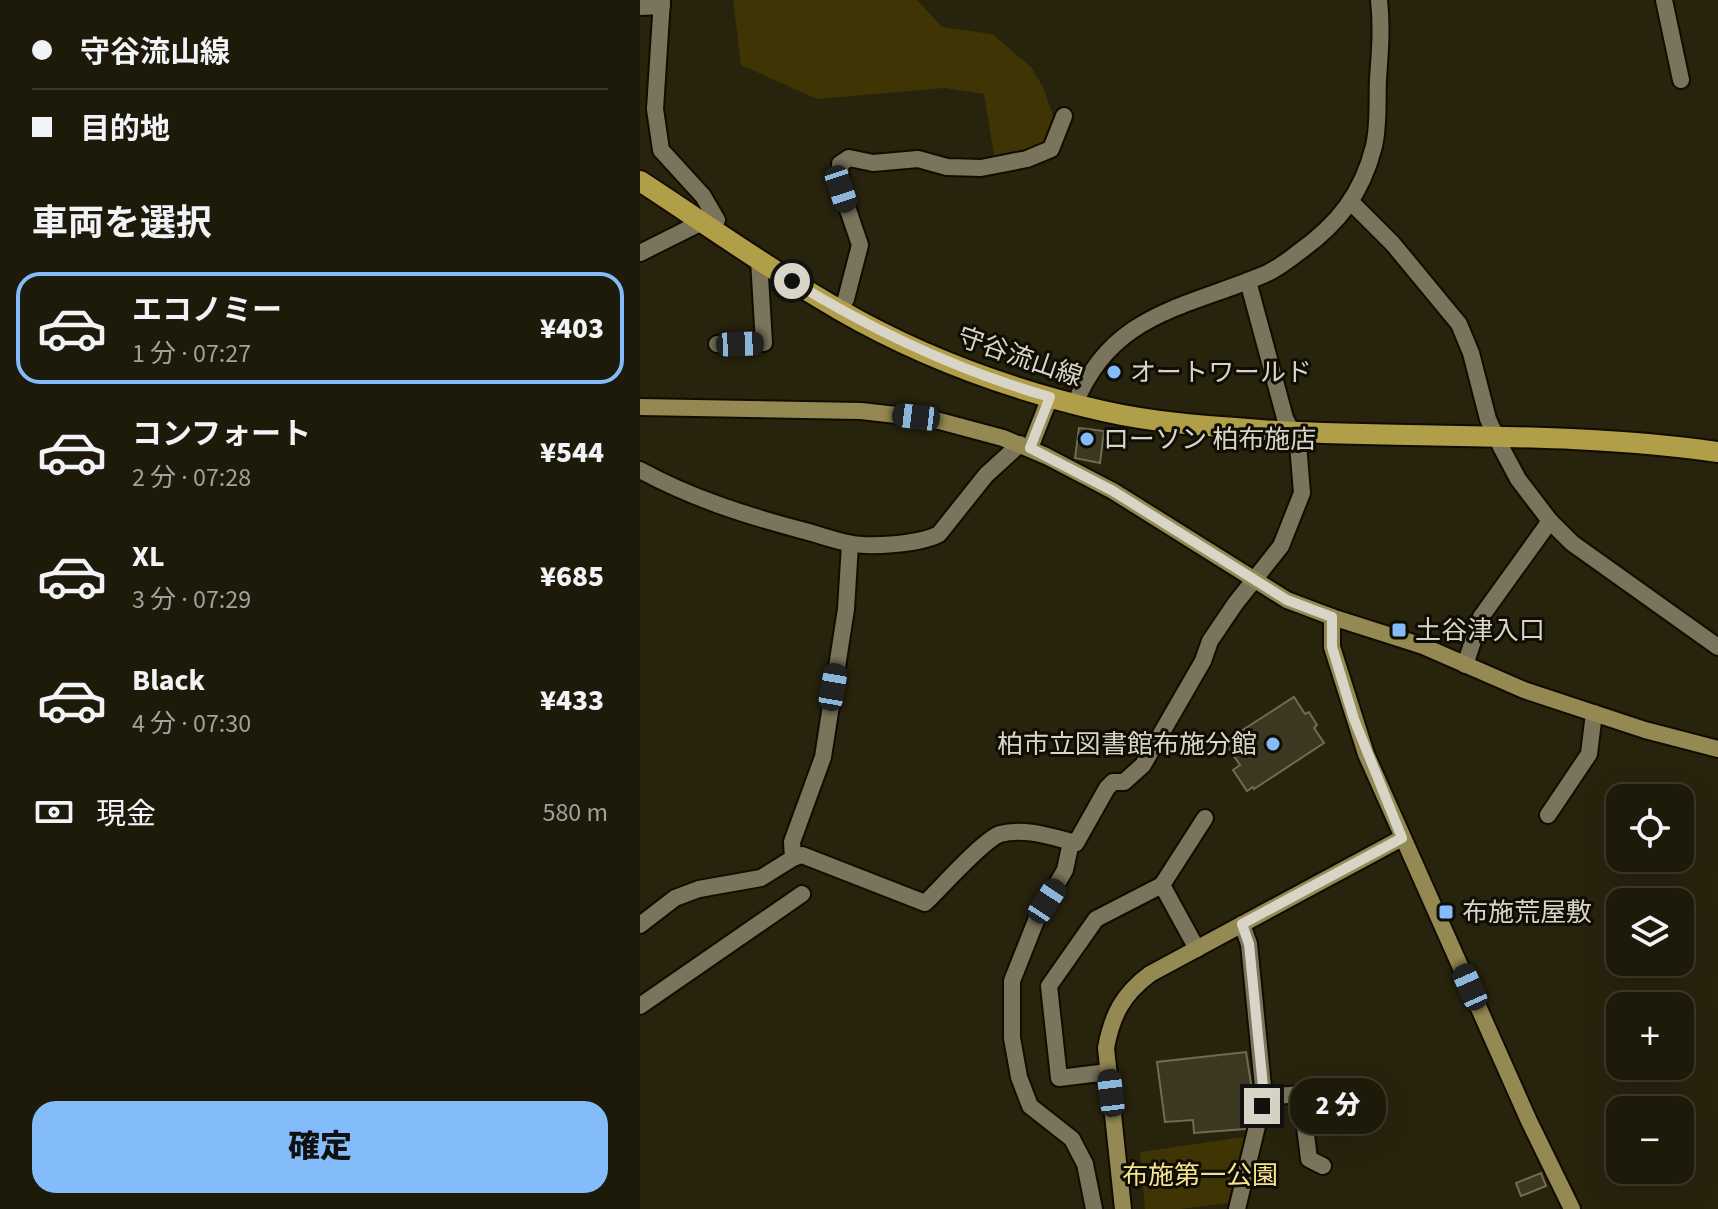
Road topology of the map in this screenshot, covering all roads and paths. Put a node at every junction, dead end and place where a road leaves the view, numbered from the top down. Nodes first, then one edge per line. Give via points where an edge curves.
1 (1379, 0) edge
2 (1664, 0) edge
3 (662, 3) edge
4 (640, 7) edge
5 (1681, 80) dead end
6 (1064, 116) dead end
7 (640, 181) edge
8 (1351, 202) junction
9 (707, 225) junction
10 (640, 253) edge
11 (759, 260) junction
12 (1248, 281) junction
13 (840, 310) junction
14 (717, 344) dead end
15 (1050, 397) junction
16 (1075, 404) junction
17 (640, 407) edge
18 (1292, 432) junction
19 (1496, 436) junction
20 (1025, 446) junction
21 (1718, 452) edge
22 (640, 470) edge
23 (1550, 521) junction
24 (850, 544) junction
25 (1254, 579) junction
26 (1332, 617) junction
27 (1718, 647) edge
28 (1465, 665) junction
29 (1594, 713) junction
30 (1718, 749) edge
31 (1548, 815) dead end
32 (1205, 818) dead end
33 (1402, 838) junction
34 (1071, 842) junction
35 (793, 858) junction
36 (1162, 885) junction
37 (802, 894) dead end
38 (1242, 924) junction
39 (640, 925) edge
40 (1197, 949) junction
41 (640, 1006) edge
42 (1108, 1072) junction
43 (1264, 1097) junction
44 (1323, 1166) dead end
45 (1094, 1209) edge
46 (1123, 1209) edge
47 (1237, 1209) edge
48 (1572, 1209) edge

1 - 8 street via 1375,144
2 - 5 street
3 - 4 street
3 - 9 street via 655,109 661,150 703,196 717,220
6 - 13 street via 1051,149 1027,159 981,168 918,159 873,163 849,158 840,164 841,189 860,245
7 - 9 main road, 守谷流山線
8 - 12 street via 1328,231 1275,270
8 - 19 street via 1459,324
9 - 10 street
9 - 11 main road, 守谷流山線
11 - 13 main road, 守谷流山線
11 - 14 street via 764,343
12 - 16 street via 1138,325 1085,379
12 - 18 street
13 - 15 main road, 守谷流山線 via 907,344
15 - 16 main road, 守谷流山線
15 - 20 street
16 - 18 main road, 守谷流山線 via 1148,419
17 - 20 street via 861,411 932,419
18 - 19 main road, 守谷流山線
18 - 25 street via 1302,493 1281,546
19 - 21 main road, 守谷流山線 via 1616,440
19 - 23 street via 1518,479
20 - 24 street via 986,475 929,540
20 - 25 street via 1113,491
22 - 24 street via 744,515
23 - 27 street via 1572,543
23 - 28 street via 1481,617
24 - 35 street via 846,609 823,757 792,842
25 - 26 street via 1287,600
25 - 34 street via 1210,641 1143,765 1124,782 1107,788 1076,843
26 - 28 street
26 - 33 street via 1332,647 1354,719
28 - 29 street
29 - 30 street
29 - 31 street via 1589,754
32 - 36 street
33 - 38 street
33 - 48 street
34 - 35 street via 1036,833 999,835 925,903 802,855
34 - 45 street via 1065,870 1037,918 1012,981 1012,1038 1030,1106 1072,1139 1085,1164
35 - 39 street via 761,878 675,898
36 - 40 street
36 - 42 street via 1096,919 1049,986 1059,1078
37 - 41 street
38 - 40 street
38 - 43 street via 1249,944
40 - 42 street via 1131,988 1110,1026
42 - 46 street
43 - 44 street via 1301,1094 1309,1159
43 - 47 street

